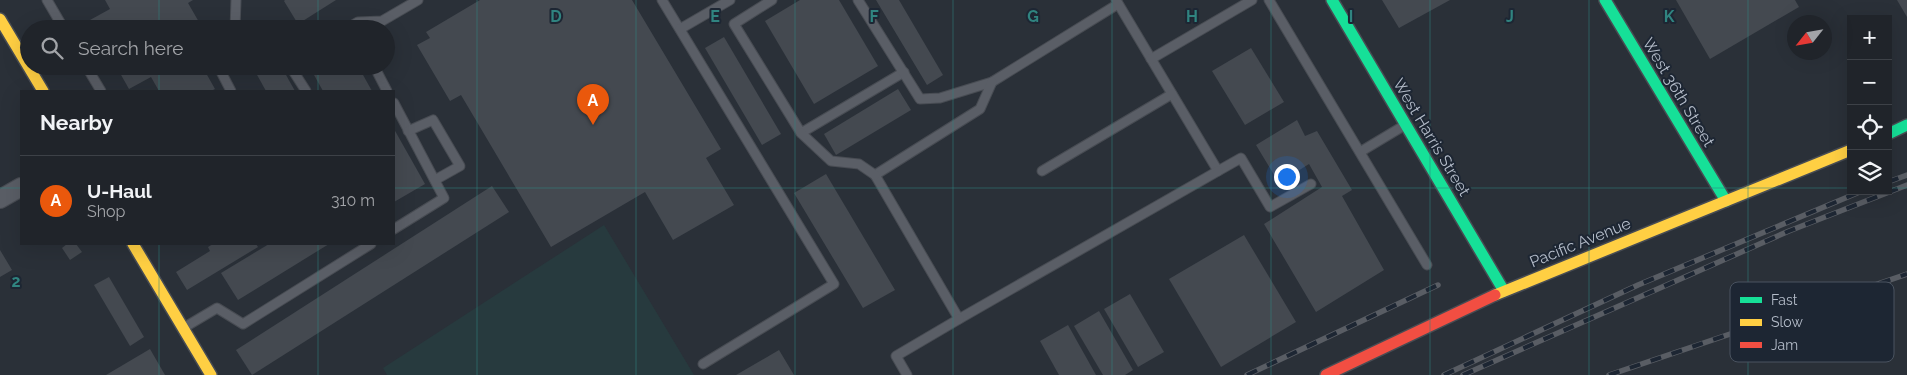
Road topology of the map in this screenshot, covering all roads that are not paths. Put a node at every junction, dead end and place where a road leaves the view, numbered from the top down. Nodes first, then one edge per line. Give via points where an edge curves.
1 (47, 0) edge
2 (236, 0) edge
3 (418, 0) edge
4 (662, 0) edge
5 (730, 0) edge
6 (772, 0) edge
7 (858, 0) edge
8 (1252, 0) edge
9 (1269, 0) edge
10 (1332, 0) edge
11 (1605, 0) edge
12 (1117, 2) edge
13 (0, 19) edge
14 (59, 20) edge
15 (236, 20) edge
16 (384, 20) edge
17 (680, 29) junction
18 (20, 58) edge
19 (1151, 59) junction
20 (904, 72) junction
21 (32, 75) edge
22 (90, 75) edge
23 (223, 75) edge
24 (296, 75) edge
25 (379, 75) edge
26 (992, 82) junction
27 (42, 90) edge
28 (96, 90) edge
29 (230, 90) edge
30 (305, 90) edge
31 (387, 90) edge
32 (1172, 94) junction
33 (395, 105) edge
34 (1406, 124) junction
35 (1907, 125) edge
36 (408, 131) junction
37 (1892, 132) edge
38 (801, 133) junction
39 (1360, 152) junction
40 (1847, 152) edge
41 (1042, 171) dead end
42 (1218, 171) junction
43 (875, 175) junction
44 (435, 180) junction
45 (1310, 184) dead end
46 (20, 188) edge
47 (0, 199) edge
48 (1726, 201) junction
49 (395, 228) edge
50 (134, 245) edge
51 (368, 245) edge
52 (1427, 265) dead end
53 (1504, 291) junction
54 (959, 319) junction
55 (183, 329) junction
56 (703, 364) dead end
57 (210, 375) edge
58 (907, 375) edge
59 (1326, 375) edge

1 - 14 lane
2 - 15 lane
3 - 16 lane
4 - 17 lane
5 - 17 lane
6 - 38 lane via 734,24
7 - 20 lane
8 - 19 lane
9 - 39 lane
10 - 34 street, West Harris Street
11 - 48 street, West 36th Street
12 - 19 lane
12 - 26 lane
13 - 18 street
17 - 56 lane via 834,284
19 - 32 lane
20 - 26 lane via 920,99 940,98
20 - 38 lane
21 - 27 street
22 - 28 lane
23 - 29 lane
24 - 30 lane
25 - 31 lane
26 - 43 lane via 980,109
32 - 41 lane
32 - 42 lane
33 - 36 lane
34 - 39 lane
34 - 53 street, West Harris Street
35 - 37 street
36 - 44 lane
36 - 44 lane via 432,120 460,166
38 - 43 lane via 831,161 859,164
39 - 52 lane
40 - 48 street, Pacific Avenue
42 - 45 lane via 1241,158 1270,208
42 - 54 lane
43 - 54 lane
44 - 49 lane via 444,198
46 - 47 street
48 - 53 street, Pacific Avenue
50 - 55 street
51 - 55 lane via 244,324 217,308
53 - 59 street, Pacific Avenue
54 - 58 lane via 896,356
55 - 57 street

